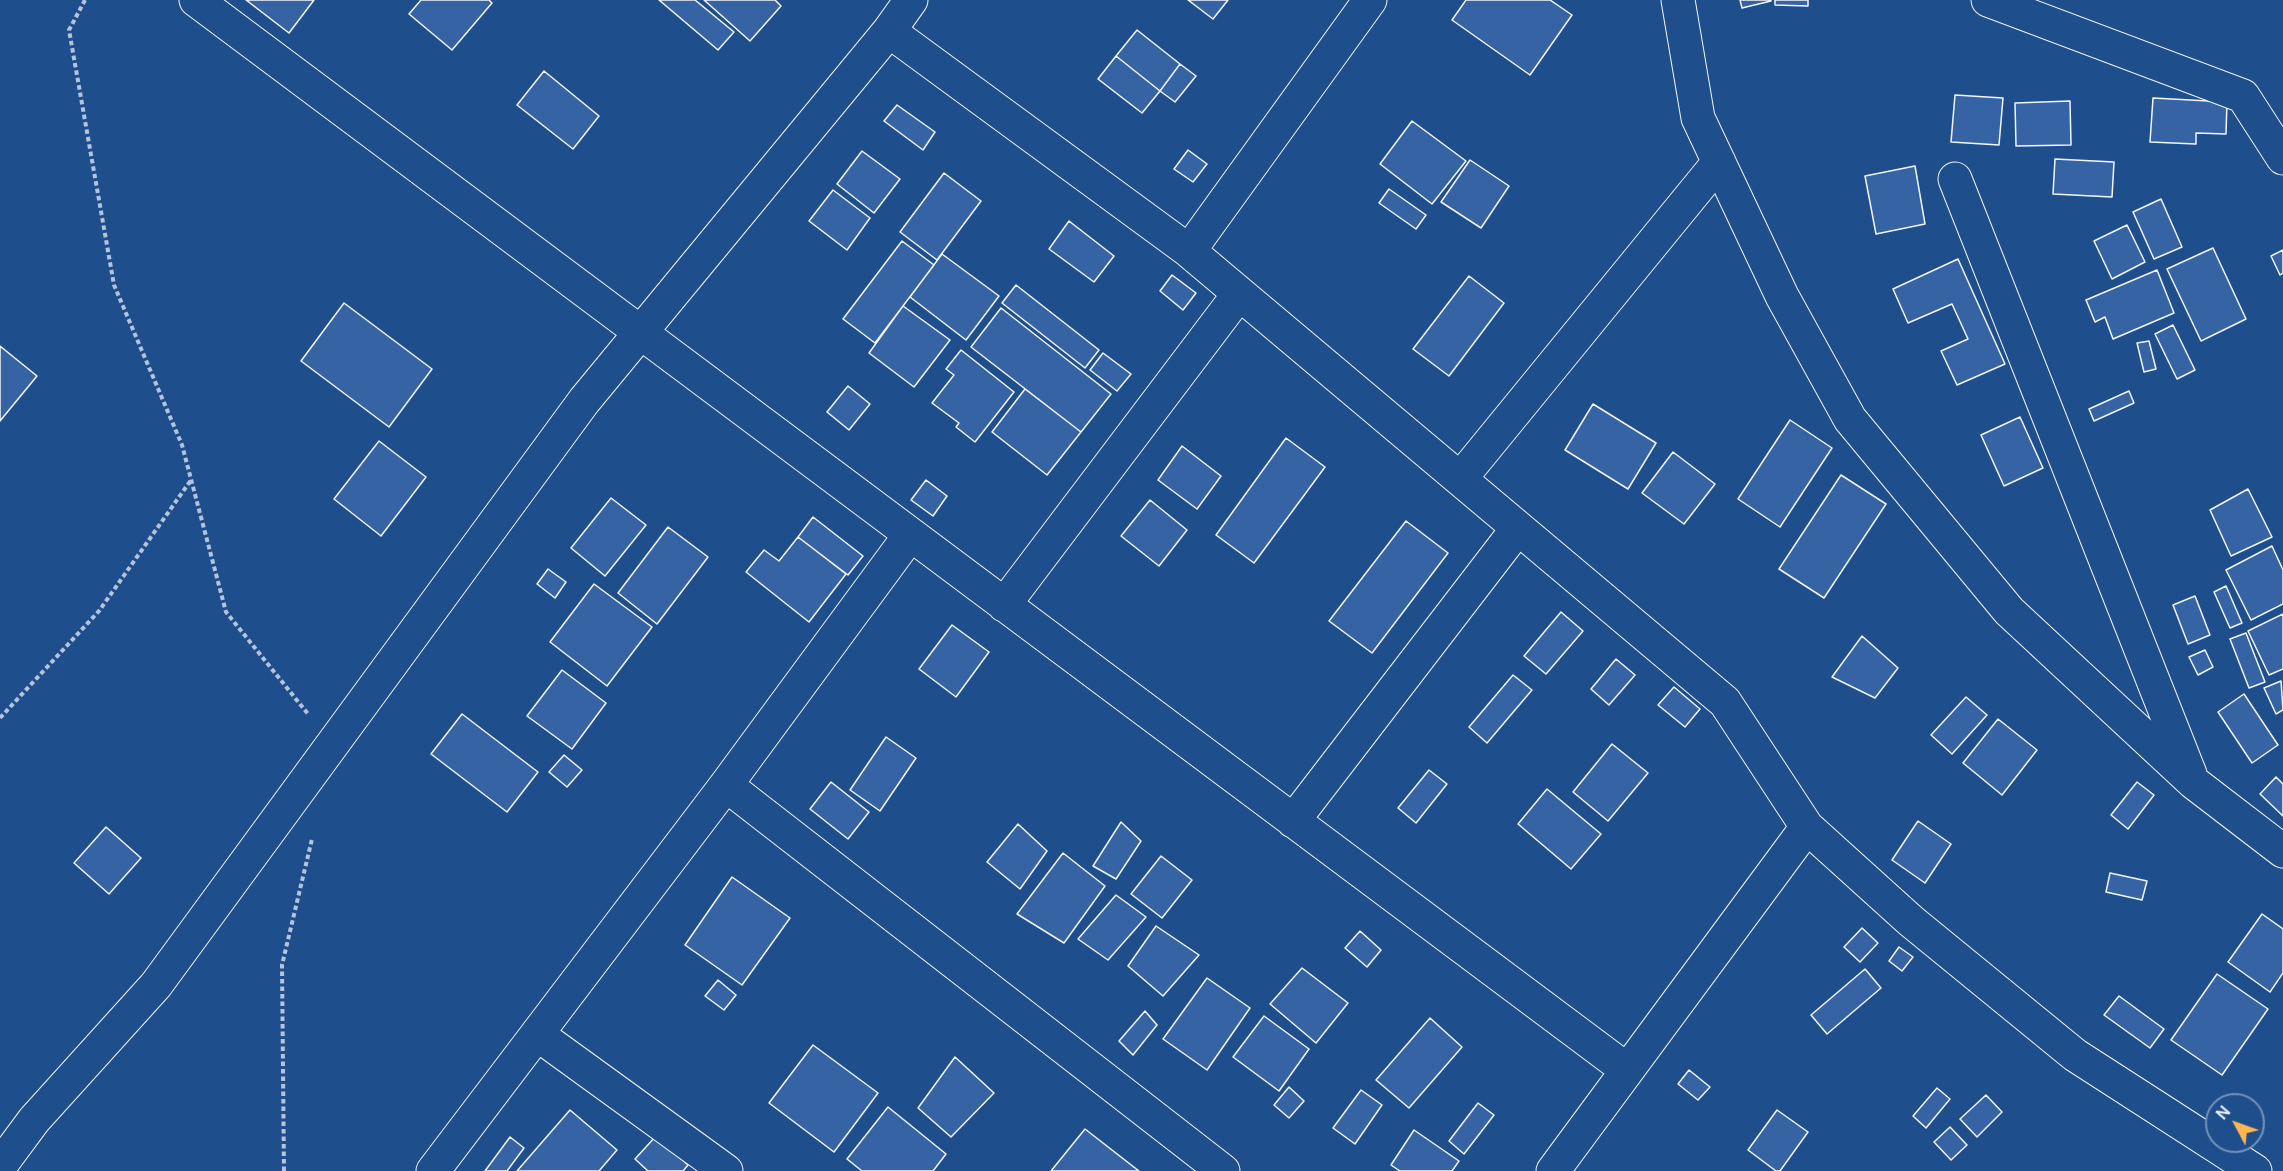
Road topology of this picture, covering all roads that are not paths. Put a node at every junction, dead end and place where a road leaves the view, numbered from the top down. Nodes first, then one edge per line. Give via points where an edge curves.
1 (196, 0) edge
2 (911, 0) edge
3 (1370, 0) edge
4 (1678, 0) edge
5 (1988, 0) edge
6 (889, 31) junction
7 (2283, 158) edge
8 (1719, 162) junction
9 (1955, 179) dead end
10 (1189, 251) junction
11 (1239, 294) junction
12 (640, 333) junction
13 (1460, 479) junction
14 (1518, 528) junction
15 (910, 535) junction
16 (1004, 605) junction
17 (2193, 782) junction
18 (726, 785) junction
19 (1293, 822) junction
20 (1807, 827) junction
21 (2283, 851) edge
22 (537, 1034) junction
23 (1628, 1070) junction
24 (0, 1166) edge
25 (433, 1171) edge
26 (726, 1171) edge
27 (1223, 1171) edge
28 (1553, 1171) edge
29 (2255, 1171) edge

1 - 12 street
2 - 6 street
3 - 10 street
4 - 8 street via 1698,118
5 - 7 street via 2243,96
6 - 10 street
6 - 12 street
8 - 13 street
8 - 17 street via 1782,296 1850,419 2008,611
9 - 17 street
10 - 11 street
11 - 13 street
11 - 16 street
12 - 15 street
12 - 24 street via 584,401 156,985 34,1120
13 - 14 street
14 - 19 street
14 - 20 street via 1725,702
15 - 16 street
15 - 18 street
16 - 19 street
17 - 21 street
18 - 22 street
18 - 27 street
19 - 23 street
20 - 23 street
20 - 29 street via 1911,921 2075,1055
22 - 25 street
22 - 26 street
23 - 28 street

